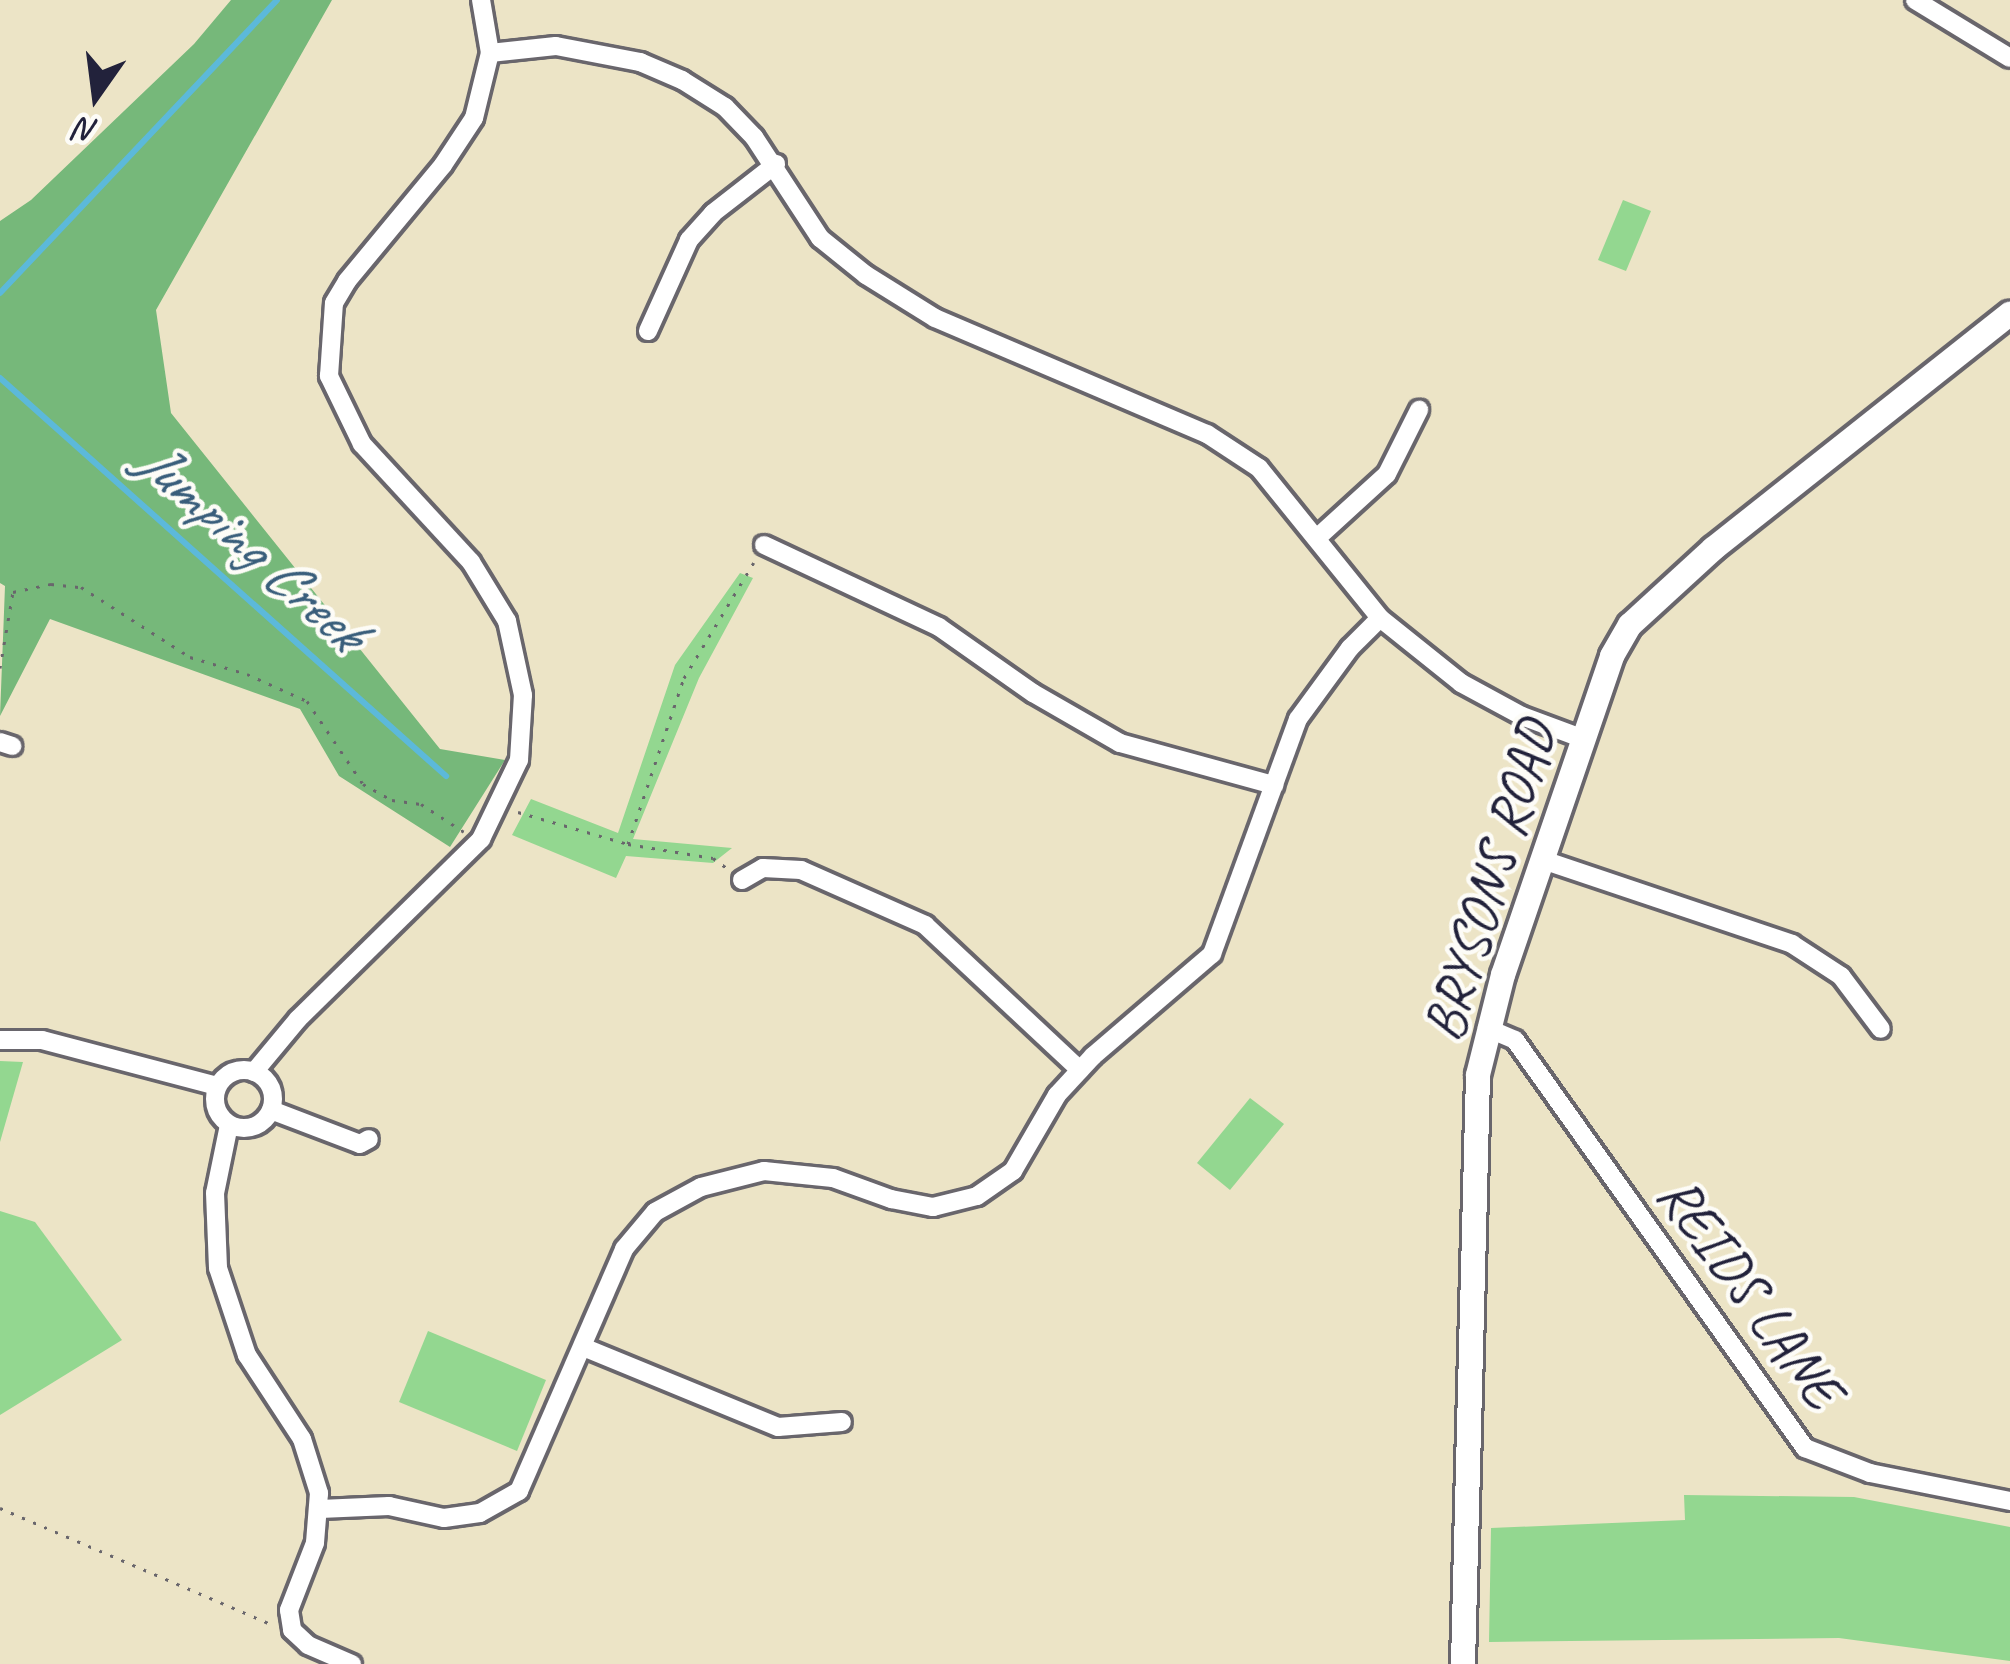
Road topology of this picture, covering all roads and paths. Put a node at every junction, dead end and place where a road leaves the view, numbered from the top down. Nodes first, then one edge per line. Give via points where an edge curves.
1 (481, 0) edge
2 (1915, 0) edge
3 (490, 53) junction
4 (2010, 58) edge
5 (776, 164) junction
6 (2010, 314) edge
7 (648, 331) dead end
8 (1419, 410) dead end
9 (1318, 537) junction
10 (764, 544) joint
11 (1380, 618) junction
12 (0, 668) edge
13 (1584, 739) junction
14 (1274, 785) junction
15 (500, 807) junction
16 (481, 839) junction
17 (628, 844) junction
18 (1543, 860) junction
19 (742, 880) joint
20 (1487, 1028) junction
21 (1881, 1029) dead end
22 (0, 1040) edge
23 (1080, 1070) junction
24 (254, 1072) junction
25 (218, 1086) junction
26 (271, 1110) junction
27 (230, 1125) junction
28 (364, 1146) dead end
29 (583, 1347) junction
30 (842, 1422) dead end
31 (2010, 1501) edge
32 (0, 1508) edge
33 (320, 1509) junction
34 (292, 1630) junction
35 (352, 1664) edge
36 (1462, 1664) edge

1 - 3 street
2 - 4 street
3 - 5 street via 556,46 640,62 724,107
3 - 15 street via 474,118 346,281 328,349 339,406 362,444 471,562 507,621 524,724 520,760
5 - 7 street via 689,240
5 - 9 street via 820,238 866,274 934,318 1207,434 1259,468
6 - 13 street, BRYSONS ROAD via 1650,605 1612,656
8 - 9 street via 1387,474
9 - 11 street
10 - 14 street via 939,627 1120,743
10 - 17 path via 684,678
11 - 13 street via 1461,683
11 - 14 street via 1298,718
12 - 16 path via 13,592 81,587 190,657 307,701 364,784 421,804
13 - 18 street, BRYSONS ROAD
14 - 23 street via 1211,954
15 - 16 street
15 - 17 path
16 - 24 street
17 - 19 path via 713,857
18 - 20 street, BRYSONS ROAD
18 - 21 street via 1792,944 1841,976
19 - 23 street via 763,868 801,870 925,925
20 - 31 street, REIDS LANE via 1515,1040 1804,1448 1870,1474
20 - 36 street, BRYSONS ROAD via 1474,1175
22 - 25 street via 42,1040
23 - 29 street via 1013,1171 977,1196 933,1207 833,1178 764,1171 701,1187 655,1211 624,1249
24 - 25 street via 229,1073
24 - 26 street via 268,1084
25 - 27 street via 214,1103
26 - 27 street via 258,1125
26 - 28 street
27 - 33 street via 215,1193 218,1268 247,1355 302,1439
29 - 30 street via 778,1427
29 - 33 street via 519,1492 480,1513 443,1518 389,1506
32 - 34 path
33 - 34 street via 290,1610
34 - 35 street

